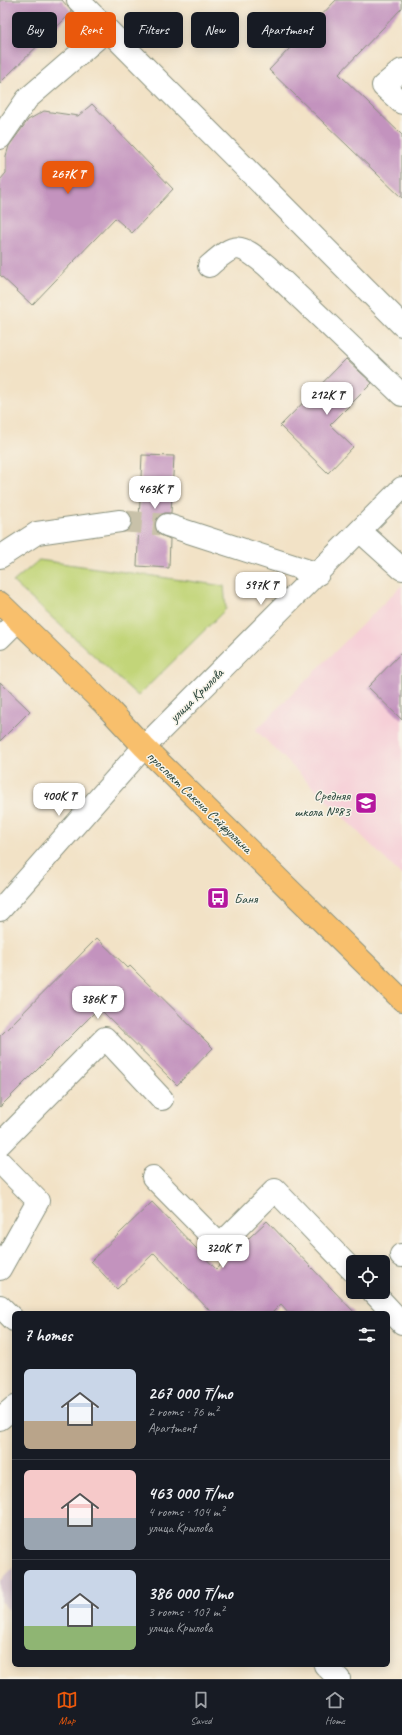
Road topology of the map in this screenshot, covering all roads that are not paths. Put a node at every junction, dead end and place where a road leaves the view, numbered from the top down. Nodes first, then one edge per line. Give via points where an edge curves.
1 (78, 0) edge
2 (90, 12) edge
3 (116, 39) edge
4 (86, 48) edge
5 (402, 70) edge
6 (402, 103) edge
7 (0, 138) edge
8 (209, 266) dead end
9 (402, 325) edge
10 (402, 395) edge
11 (402, 488) edge
12 (120, 521) tunnel mouth
13 (168, 525) tunnel mouth
14 (360, 531) junction
15 (0, 557) edge
16 (402, 569) edge
17 (318, 574) junction
18 (0, 603) edge
19 (17, 621) junction
20 (0, 638) edge
21 (144, 747) junction
22 (0, 910) edge
23 (402, 1000) edge
24 (162, 1099) dead end
25 (0, 1144) edge
26 (0, 1162) edge
27 (152, 1177) dead end
28 (346, 1264) edge
29 (0, 1269) edge
30 (380, 1299) edge
31 (0, 1306) edge
32 (12, 1318) edge
33 (402, 1323) edge
34 (12, 1408) edge
35 (0, 1419) edge
36 (327, 1667) edge
37 (339, 1679) edge

1 - 2 street
3 - 9 street
4 - 7 street via 27,99
5 - 6 street via 383,86
8 - 10 street via 227,250 239,248 249,252
11 - 14 street, улица Крылова
12 - 15 street via 37,533
13 - 17 street
14 - 16 street
14 - 17 street, улица Крылова
17 - 21 street, улица Крылова
18 - 19 main road, проспект Сакена Сейфуллина
19 - 20 street
19 - 21 main road, проспект Сакена Сейфуллина via 104,704
21 - 22 street, улица Крылова
21 - 23 main road, проспект Сакена Сейфуллина
24 - 25 street via 105,1038
26 - 29 street via 38,1201
27 - 28 street via 220,1245 275,1190
30 - 33 street
31 - 32 street
34 - 35 street
36 - 37 street

